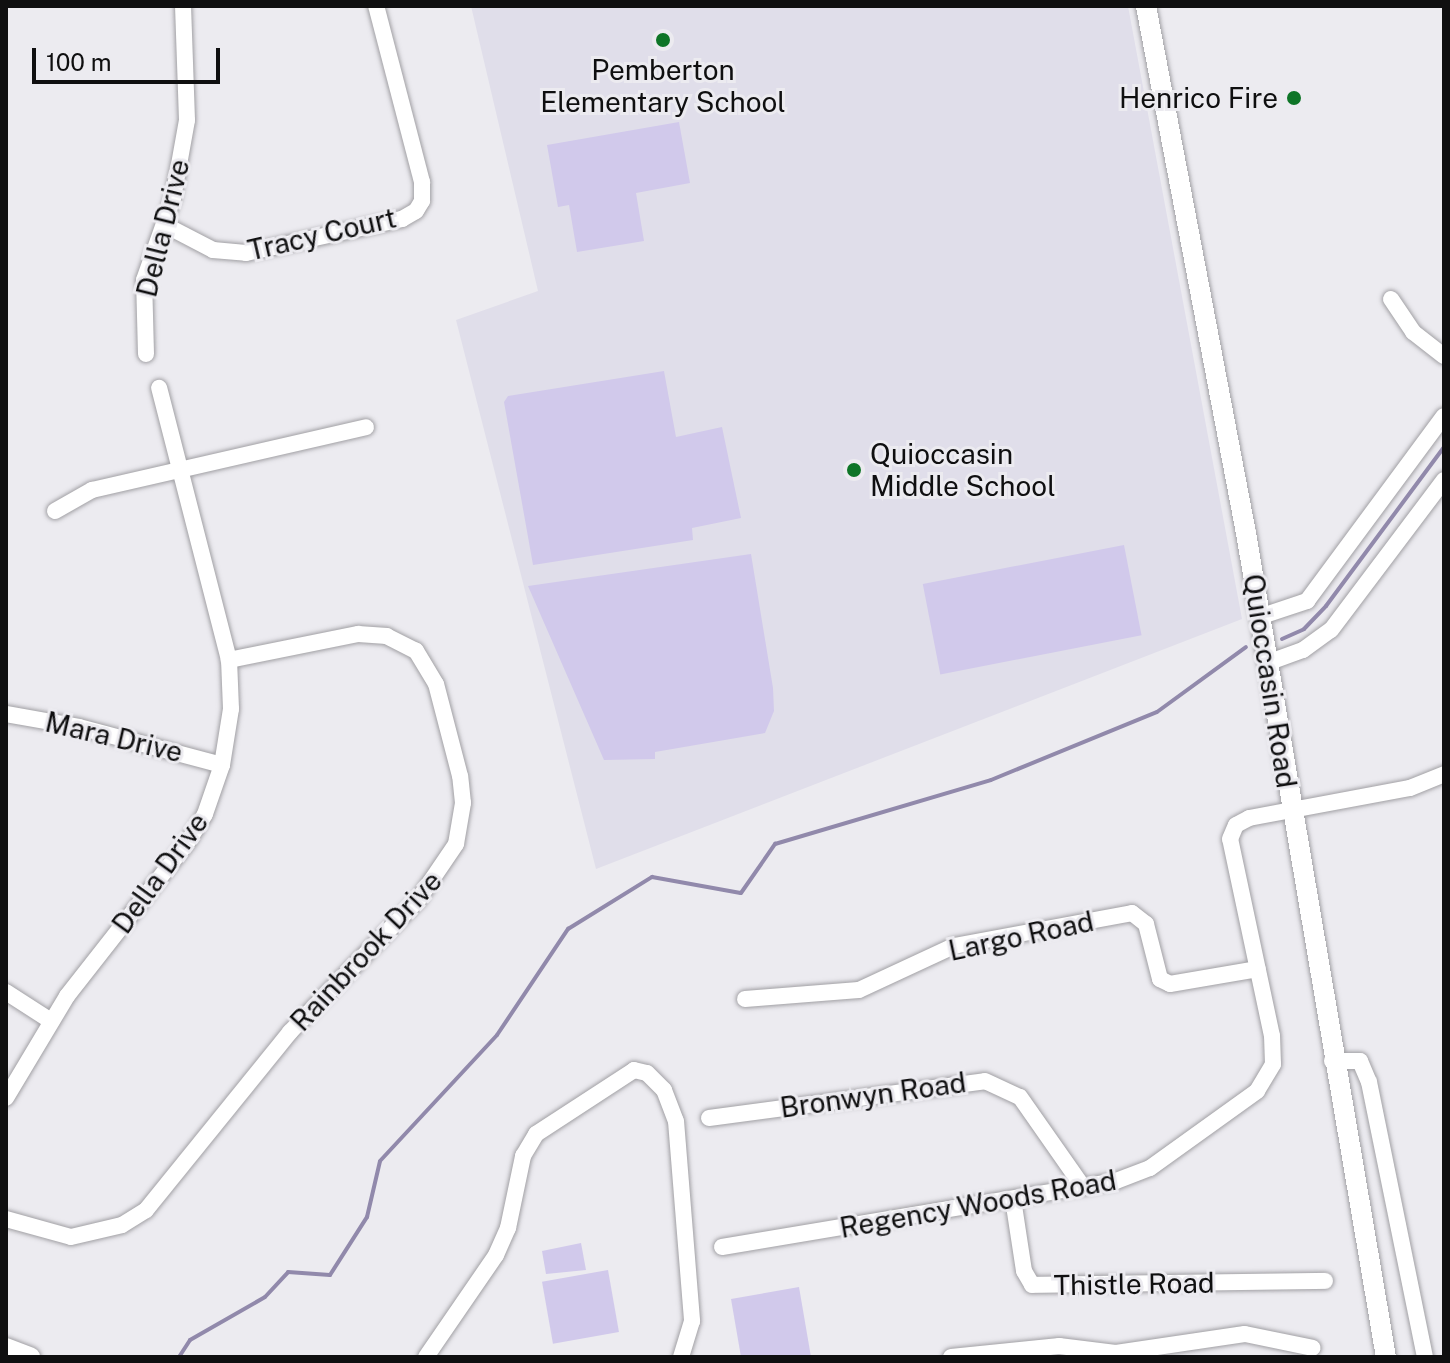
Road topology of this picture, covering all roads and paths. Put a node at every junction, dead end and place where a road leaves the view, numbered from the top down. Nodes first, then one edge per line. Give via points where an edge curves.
1 (183, 6) edge
2 (376, 6) edge
3 (1146, 6) edge
4 (165, 225) junction
5 (1391, 299) dead end
6 (146, 354) dead end
7 (1444, 356) edge
8 (159, 388) dead end
9 (1444, 416) edge
10 (366, 427) dead end
11 (181, 470) junction
12 (1444, 480) edge
13 (55, 511) dead end
14 (1259, 617) junction
15 (229, 660) junction
16 (1267, 663) junction
17 (6, 714) edge
18 (222, 765) junction
19 (1439, 781) edge
20 (1292, 812) junction
21 (1258, 969) junction
22 (6, 992) edge
23 (745, 999) dead end
24 (51, 1021) junction
25 (1332, 1061) junction
26 (6, 1098) edge
27 (709, 1118) dead end
28 (1083, 1187) junction
29 (1013, 1199) junction
30 (6, 1219) edge
31 (722, 1247) dead end
32 (1325, 1281) dead end
33 (6, 1348) edge
34 (1313, 1348) dead end
35 (30, 1357) edge
36 (426, 1357) edge
37 (681, 1357) edge
38 (951, 1357) edge
39 (1386, 1357) edge
40 (1425, 1357) edge

1 - 4 street, Della Drive via 187,120
2 - 4 street, Tracy Court via 422,182 416,211 402,219 246,253 213,250
3 - 14 main road, Quioccasin Road
4 - 6 street, Della Drive via 144,280
5 - 7 street via 1413,332
8 - 11 street, Della Drive
9 - 14 street via 1307,601
10 - 11 street
11 - 13 street via 80,494
11 - 15 street, Della Drive
12 - 16 street via 1331,630 1303,650
14 - 16 main road, Quioccasin Road
15 - 18 street, Della Drive via 231,709
15 - 30 street, Rainbrook Drive via 358,634 387,636 416,651 436,684 460,776 463,803 456,844 418,900 301,1020 146,1210 122,1225 71,1237
16 - 20 main road, Quioccasin Road
17 - 18 street, Mara Drive via 79,727
18 - 24 street, Della Drive via 205,814 187,843
19 - 20 street, Regency Woods Road
20 - 21 street, Regency Woods Road via 1241,821 1230,835
20 - 25 main road, Quioccasin Road
21 - 23 street, Largo Road via 1170,984 1160,979 1146,924 1132,913 954,946 859,990
21 - 28 street, Regency Woods Road via 1274,1055 1267,1080 1140,1174
22 - 24 street
24 - 26 street, Della Drive
25 - 39 main road, Quioccasin Road
25 - 40 street via 1360,1061 1369,1082
27 - 28 street, Bronwyn Road via 985,1081 1020,1097
28 - 29 street, Regency Woods Road
29 - 31 street, Regency Woods Road
29 - 32 street, Thistle Road via 1024,1271 1032,1285
33 - 35 main road
34 - 38 street via 1245,1334 1116,1353 1059,1346
36 - 37 street via 496,1255 508,1228 523,1156 536,1134 634,1070 647,1073 664,1090 676,1121 692,1321

